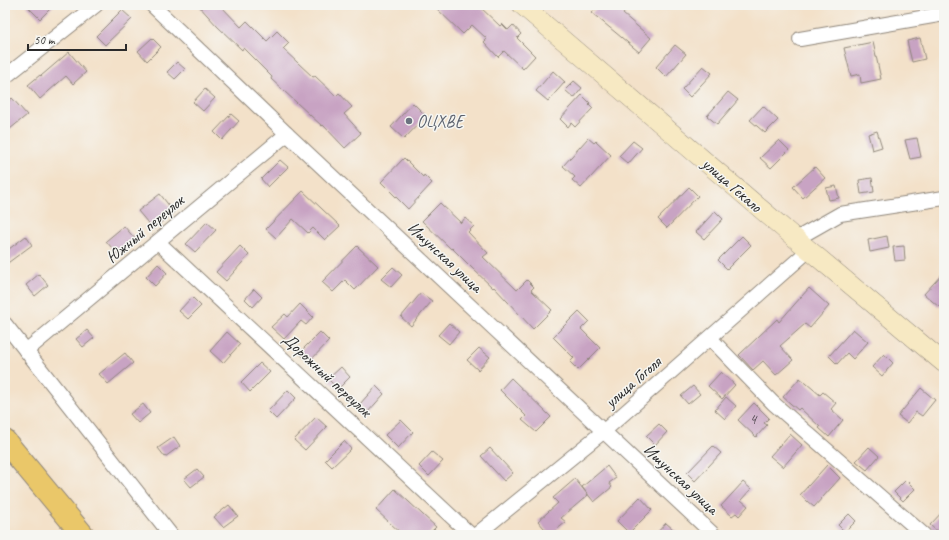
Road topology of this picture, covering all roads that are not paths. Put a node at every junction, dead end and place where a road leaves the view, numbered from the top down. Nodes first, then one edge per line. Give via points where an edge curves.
1 (96, 5) edge
2 (152, 5) edge
3 (522, 5) edge
4 (944, 14) edge
5 (800, 39) dead end
6 (5, 77) edge
7 (287, 134) junction
8 (944, 198) edge
9 (158, 242) junction
10 (802, 244) junction
11 (5, 324) edge
12 (710, 338) junction
13 (26, 351) junction
14 (944, 363) edge
15 (604, 431) junction
16 (5, 441) edge
17 (83, 535) edge
18 (171, 535) edge
19 (471, 535) edge
20 (476, 535) edge
21 (714, 535) edge
22 (924, 535) edge

1 - 6 street
2 - 7 street, Ишунская улица
3 - 10 main road, улица Гекало
4 - 5 street
7 - 9 street, Южный переулок
7 - 15 street, Ишунская улица
8 - 10 street, улица Гоголя via 840,214
9 - 13 street, Южный переулок
9 - 19 street, Дорожный переулок
10 - 12 street, улица Гоголя
10 - 14 main road, улица Гекало
11 - 13 street
12 - 15 street, улица Гоголя
12 - 22 street via 773,403
13 - 18 street
15 - 20 street, улица Гоголя
15 - 21 street, Ишунская улица
16 - 17 highway

